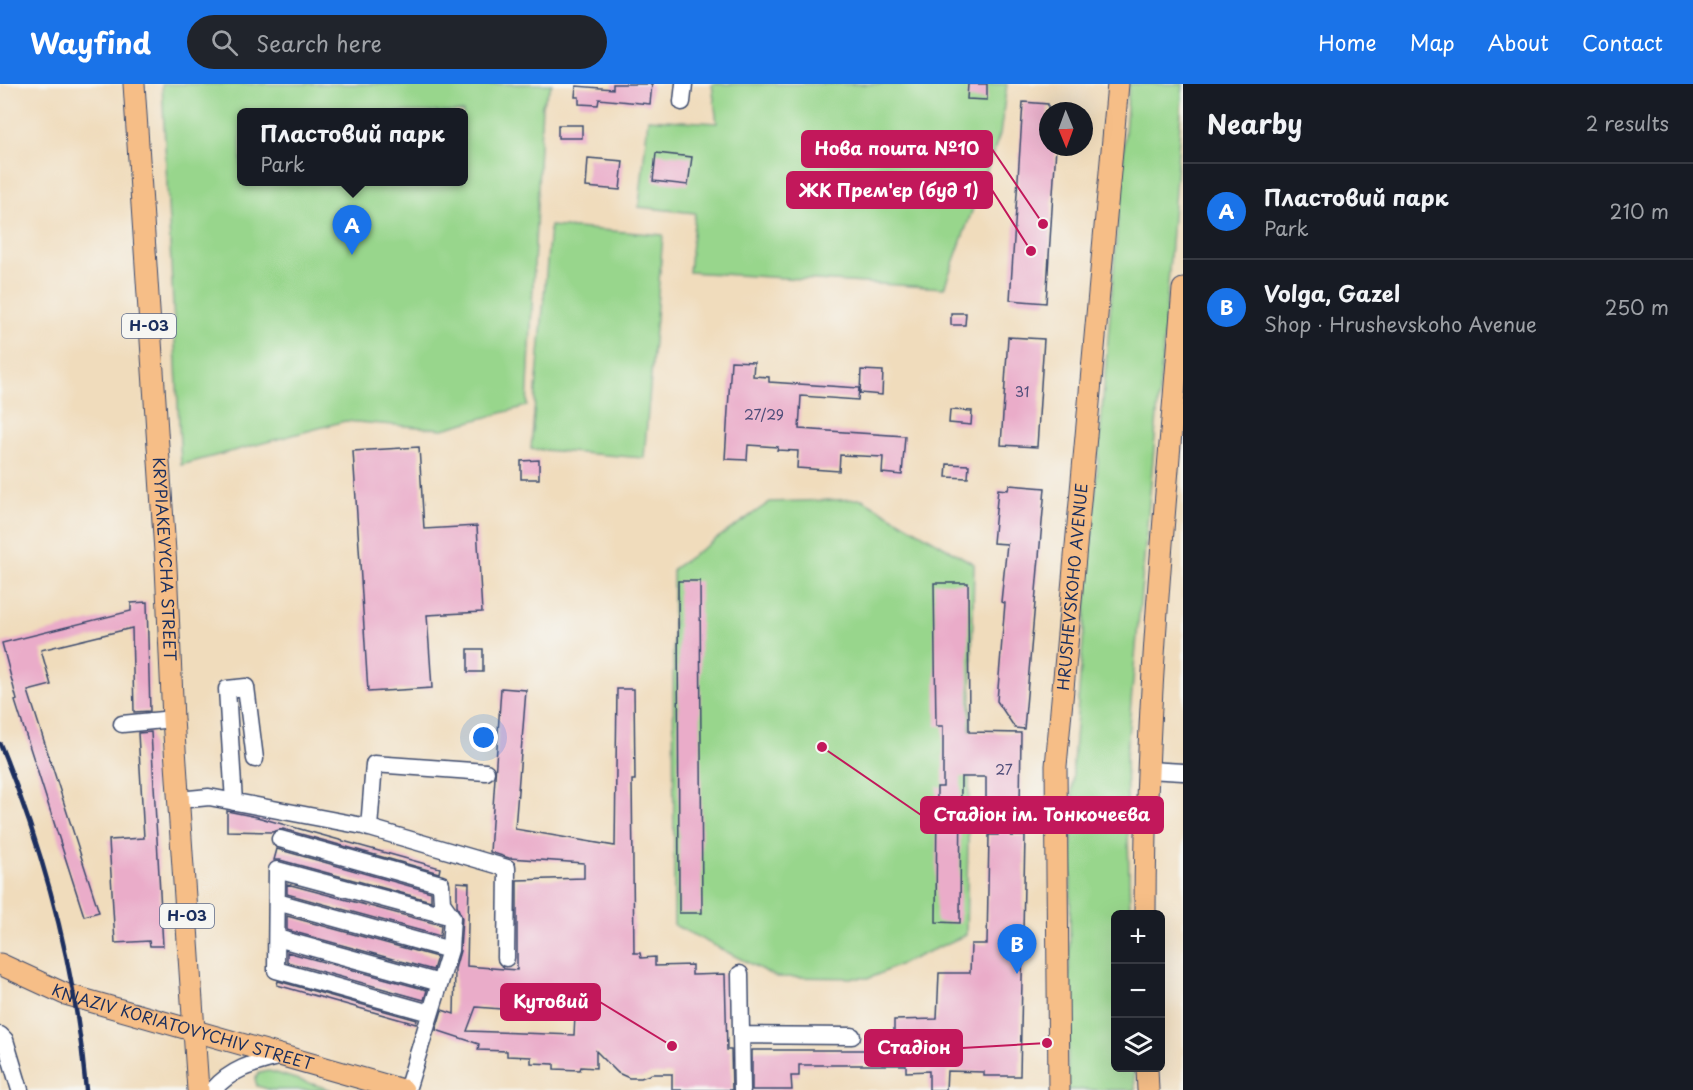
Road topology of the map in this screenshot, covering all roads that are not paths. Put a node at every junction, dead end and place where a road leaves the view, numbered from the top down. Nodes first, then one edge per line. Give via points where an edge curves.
1 (134, 84) edge
2 (684, 84) edge
3 (1118, 85) edge
4 (682, 102) dead end
5 (1183, 289) edge
6 (173, 719) junction
7 (122, 723) dead end
8 (255, 759) dead end
9 (1148, 770) junction
10 (486, 772) dead end
11 (1183, 772) edge
12 (179, 800) junction
13 (234, 802) junction
14 (369, 828) junction
15 (280, 839) dead end
16 (277, 902) junction
17 (1145, 910) edge
18 (452, 917) junction
19 (277, 938) junction
20 (450, 950) junction
21 (506, 958) dead end
22 (0, 964) edge
23 (740, 974) dead end
24 (440, 983) junction
25 (430, 1013) junction
26 (195, 1032) junction
27 (0, 1035) edge
28 (741, 1035) junction
29 (852, 1036) dead end
30 (282, 1056) junction
31 (1148, 1072) edge
32 (20, 1090) edge
33 (198, 1090) edge
34 (213, 1090) edge
35 (405, 1090) edge
36 (742, 1090) edge
37 (1059, 1090) edge
38 (1148, 1090) edge

1 - 6 main road, KRYPIAKEVYCHA STREET / Н-03
2 - 4 street
3 - 37 main road, HRUSHEVSKOHO AVENUE via 1056,766
5 - 9 main road
6 - 7 street
6 - 12 main road, KRYPIAKEVYCHA STREET / Н-03
8 - 13 street via 246,687 227,689
9 - 11 street
9 - 17 main road
10 - 14 street via 374,764
12 - 13 street via 209,797
12 - 26 main road, KRYPIAKEVYCHA STREET / Н-03
13 - 14 street
14 - 21 street via 507,868
15 - 18 street via 441,884 442,903
16 - 18 street via 277,870
16 - 19 street
16 - 20 street
18 - 20 street
19 - 24 street
19 - 25 street via 276,969
20 - 24 street
22 - 26 main road, KNIAZIV KORIATOVYCHIV STREET via 65,994
23 - 28 street
24 - 25 street
25 - 35 street
26 - 30 main road, KNIAZIV KORIATOVYCHIV STREET
26 - 33 main road, Н-03
27 - 32 street
28 - 29 street
28 - 36 street
30 - 34 street via 249,1064 230,1074
30 - 35 main road, KNIAZIV KORIATOVYCHIV STREET
31 - 38 main road

